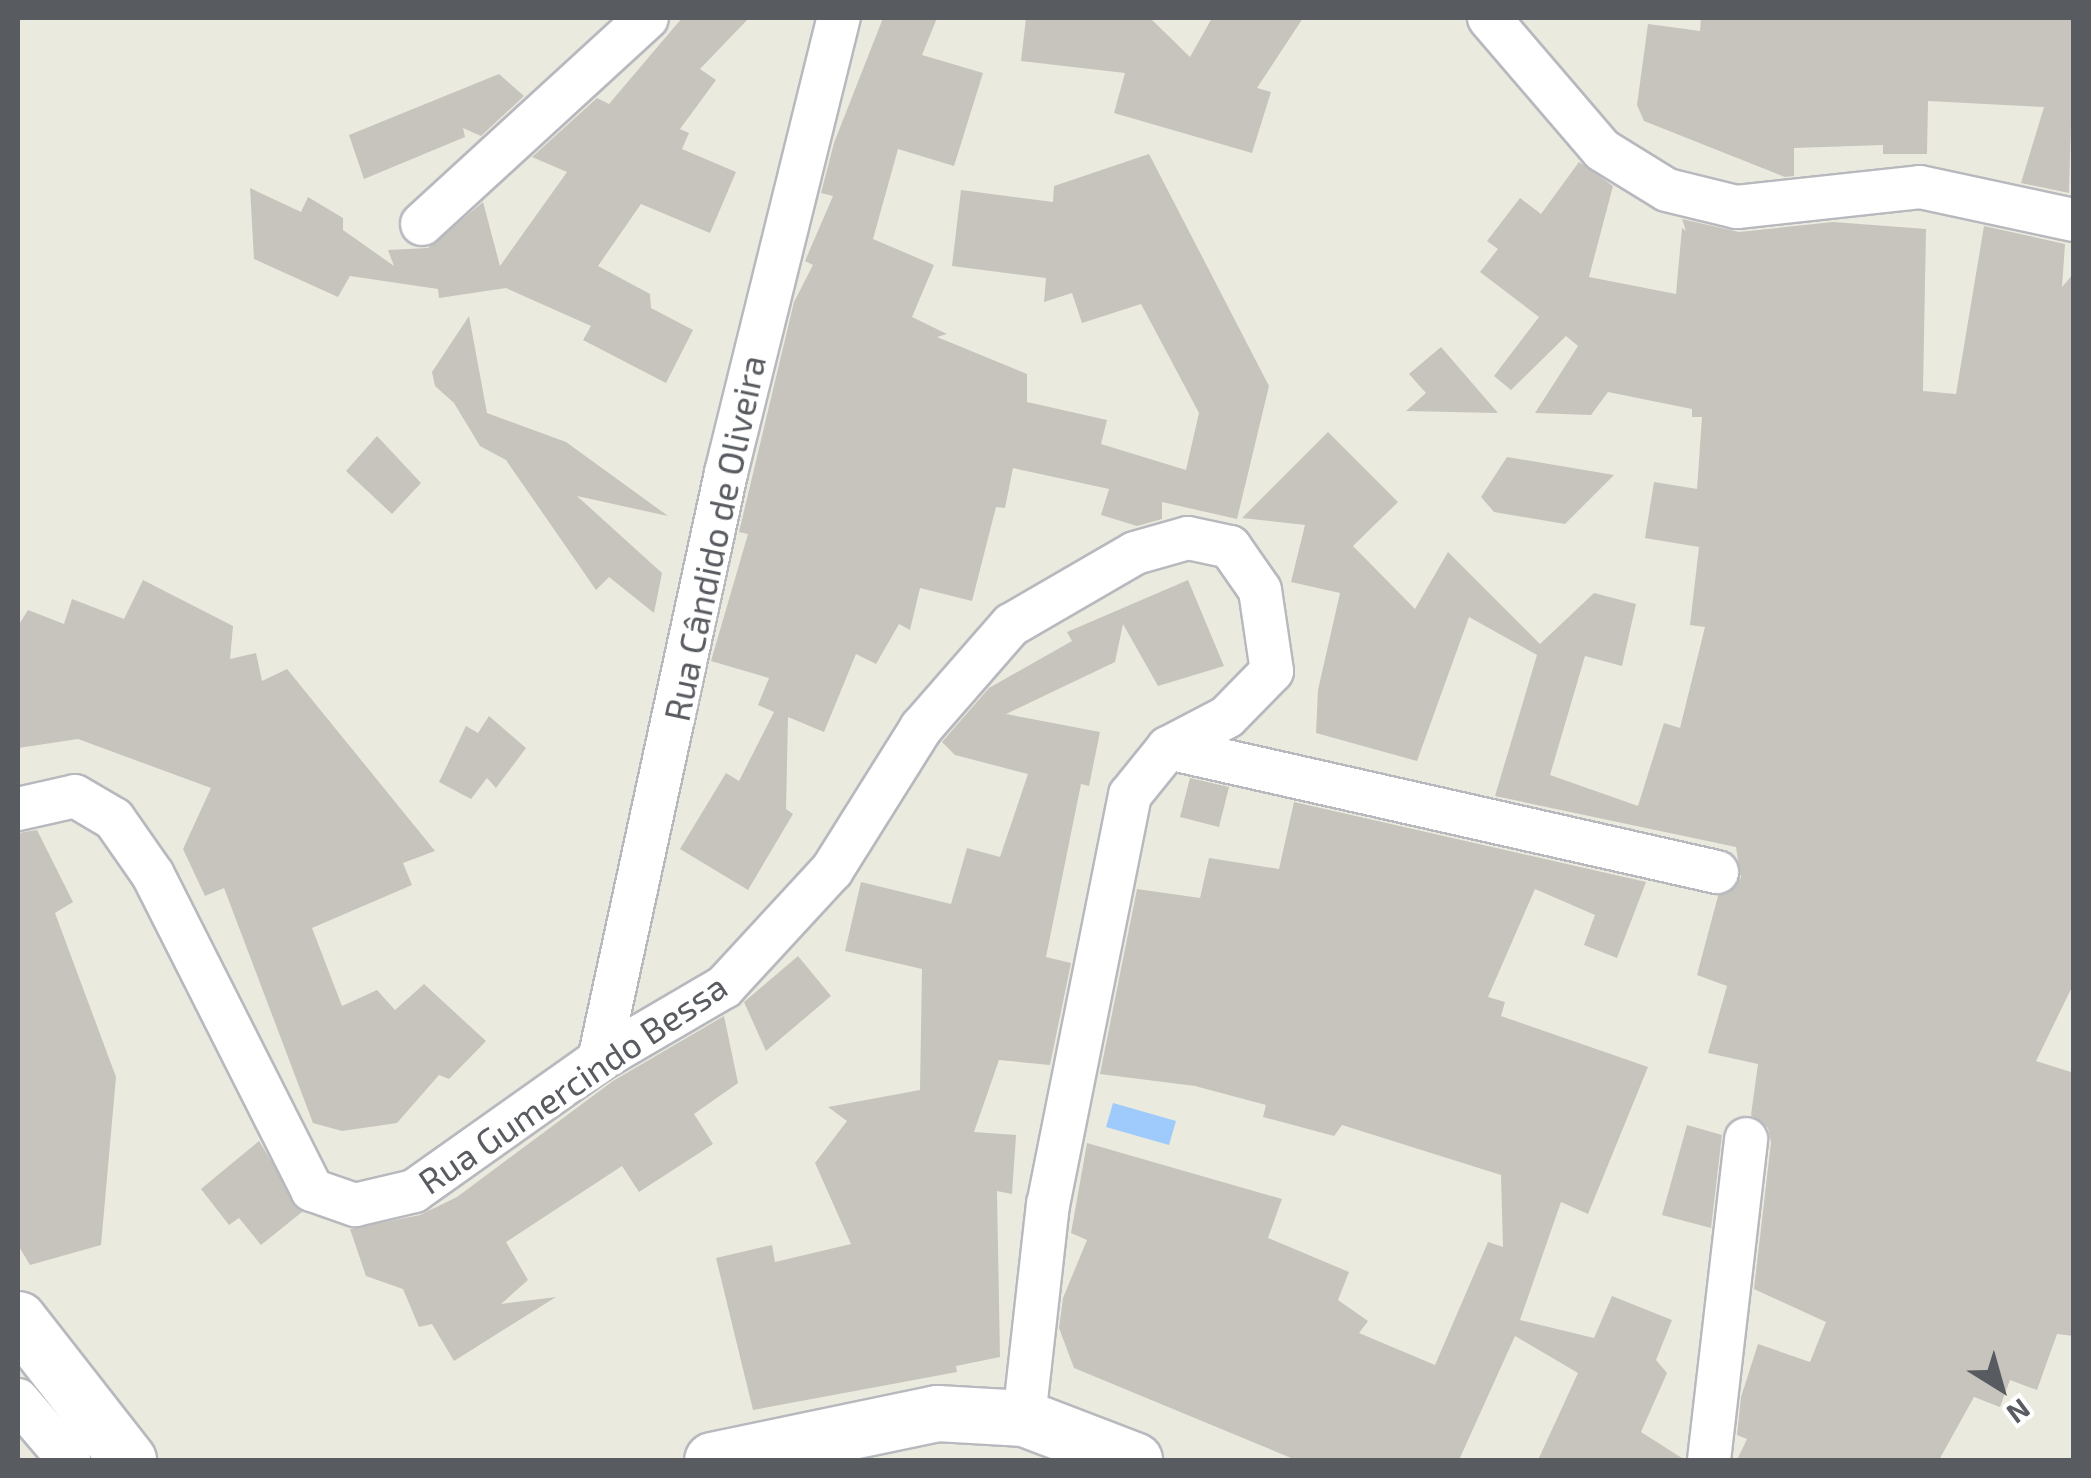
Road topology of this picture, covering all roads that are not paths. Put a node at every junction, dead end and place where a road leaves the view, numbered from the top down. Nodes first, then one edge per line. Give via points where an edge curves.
1 (647, 18) edge
2 (838, 18) edge
3 (1489, 18) edge
4 (2074, 220) edge
5 (422, 224) dead end
6 (1168, 748) junction
7 (18, 809) edge
8 (1717, 872) dead end
9 (599, 1060) junction
10 (1746, 1139) dead end
11 (18, 1319) edge
12 (18, 1400) edge
13 (1024, 1418) junction
14 (842, 1445) edge
15 (783, 1454) edge
16 (69, 1460) edge
17 (128, 1460) edge
18 (712, 1460) edge
19 (1134, 1460) edge
20 (1708, 1460) edge

1 - 5 street
2 - 9 street, Rua Cândido de Oliveira via 726,473
3 - 4 street via 1602,150 1667,190 1737,207 1920,187
6 - 8 street
6 - 9 street, Rua Gumercindo Bessa via 1227,716 1272,671 1260,590 1230,548 1188,538 1135,553 1012,625 921,728 832,870 771,940 724,988
6 - 13 street, Rua Gumercindo Bessa via 1130,795 1048,1204
7 - 9 street, Rua Gumercindo Bessa via 74,796 114,818 153,874 312,1190 355,1205 414,1191
10 - 20 street
11 - 17 street
12 - 16 street
13 - 14 street via 937,1414
13 - 19 street
14 - 15 street
15 - 18 street

